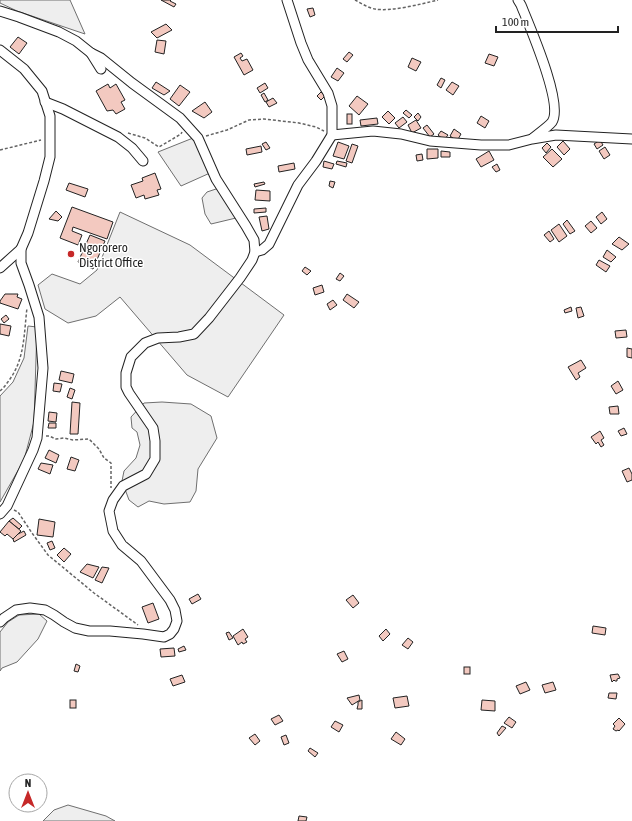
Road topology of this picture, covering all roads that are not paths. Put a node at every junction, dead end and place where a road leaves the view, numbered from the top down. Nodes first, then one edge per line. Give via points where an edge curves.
1 (287, 0) edge
2 (518, 0) edge
3 (0, 11) edge
4 (0, 50) edge
5 (91, 53) junction
6 (101, 69) dead end
7 (46, 102) junction
8 (332, 135) junction
9 (532, 139) junction
10 (632, 139) edge
11 (143, 161) dead end
12 (21, 249) junction
13 (255, 252) junction
14 (0, 268) edge
15 (0, 514) edge
16 (0, 622) edge

1 - 8 street via 308,60 328,94 332,106
2 - 9 street via 551,85 554,102 552,122
3 - 5 street via 60,32
4 - 7 street via 24,69 42,91
5 - 6 street
5 - 13 street via 180,118 198,138 216,179 254,240
7 - 11 street via 118,137
7 - 12 street via 50,116 50,157
8 - 9 street via 372,131 402,134 430,141 481,145 509,145
8 - 13 street via 298,185 269,244
9 - 10 street via 556,135
12 - 14 street
12 - 15 street via 21,263 39,317 43,368 37,438 7,506
13 - 16 street via 240,278 194,334 158,338 145,343 131,357 126,373 126,387 153,428 155,458 146,474 123,486 113,500 109,511 112,531 122,546 141,561 170,600 177,621 174,629 164,637 89,631 75,628 45,610 30,608 16,610

